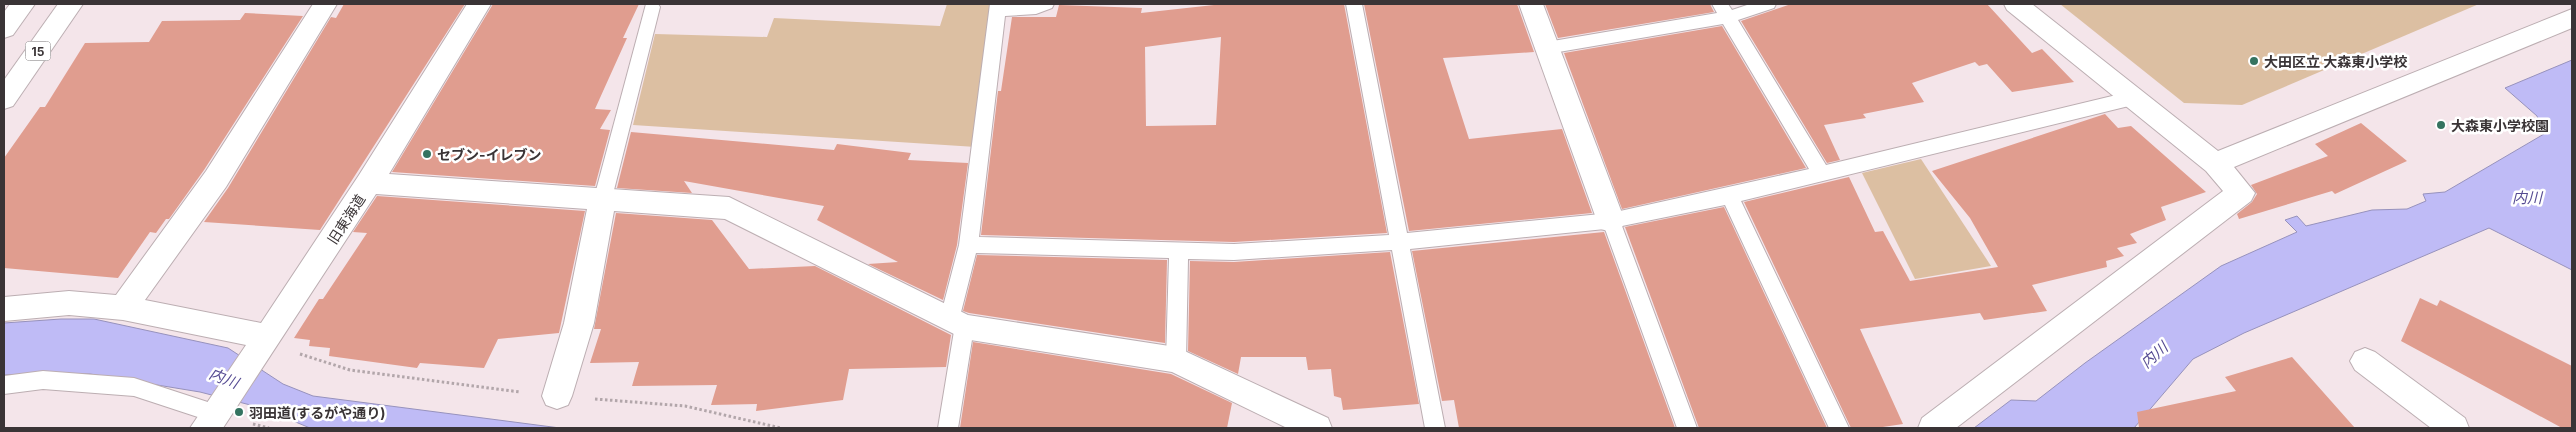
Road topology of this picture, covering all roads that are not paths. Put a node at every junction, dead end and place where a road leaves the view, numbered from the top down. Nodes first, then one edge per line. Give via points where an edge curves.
1 (23, 4) edge
2 (71, 4) edge
3 (325, 4) edge
4 (480, 4) edge
5 (1046, 4) edge
6 (1354, 4) edge
7 (1531, 4) edge
8 (1768, 4) edge
9 (2016, 4) edge
10 (652, 7) dead end
11 (997, 7) edge
12 (1724, 10) edge
13 (2572, 18) edge
14 (4, 29) edge
15 (1547, 48) junction
16 (2133, 98) junction
17 (4, 99) edge
18 (2215, 164) junction
19 (1822, 174) junction
20 (369, 183) junction
21 (1730, 196) junction
22 (603, 198) junction
23 (1611, 221) junction
24 (1400, 242) junction
25 (969, 245) junction
26 (1179, 251) junction
27 (123, 308) junction
28 (4, 309) edge
29 (957, 322) junction
30 (268, 337) junction
31 (1176, 360) junction
32 (2365, 361) dead end
33 (4, 385) edge
34 (557, 396) dead end
35 (214, 416) edge
36 (948, 428) edge
37 (1317, 428) edge
38 (1435, 428) edge
39 (1687, 428) edge
40 (1839, 428) edge
41 (1933, 428) edge
42 (2454, 428) edge

1 - 14 main road
2 - 17 main road, 15
3 - 27 main road via 216,179
4 - 20 main road, 旧東海道
5 - 11 lane via 1036,8
6 - 24 lane
7 - 15 main road
8 - 12 lane
9 - 16 main road
10 - 22 lane
11 - 25 lane
12 - 15 lane
12 - 19 lane
13 - 18 main road
15 - 23 main road
16 - 18 main road
16 - 19 lane
18 - 41 main road via 2241,194
19 - 21 lane
20 - 22 main road
20 - 30 main road, 旧東海道
21 - 23 lane
21 - 40 lane
22 - 29 main road via 735,210
22 - 34 main road via 579,324
23 - 24 lane
23 - 39 lane
24 - 26 lane via 1234,252
24 - 38 lane
25 - 26 lane
25 - 29 lane
26 - 31 lane
27 - 28 main road via 69,303
27 - 30 main road
29 - 31 main road
29 - 36 lane
30 - 35 main road, 旧東海道
31 - 37 main road
32 - 42 main road
33 - 35 lane via 43,380 134,388

